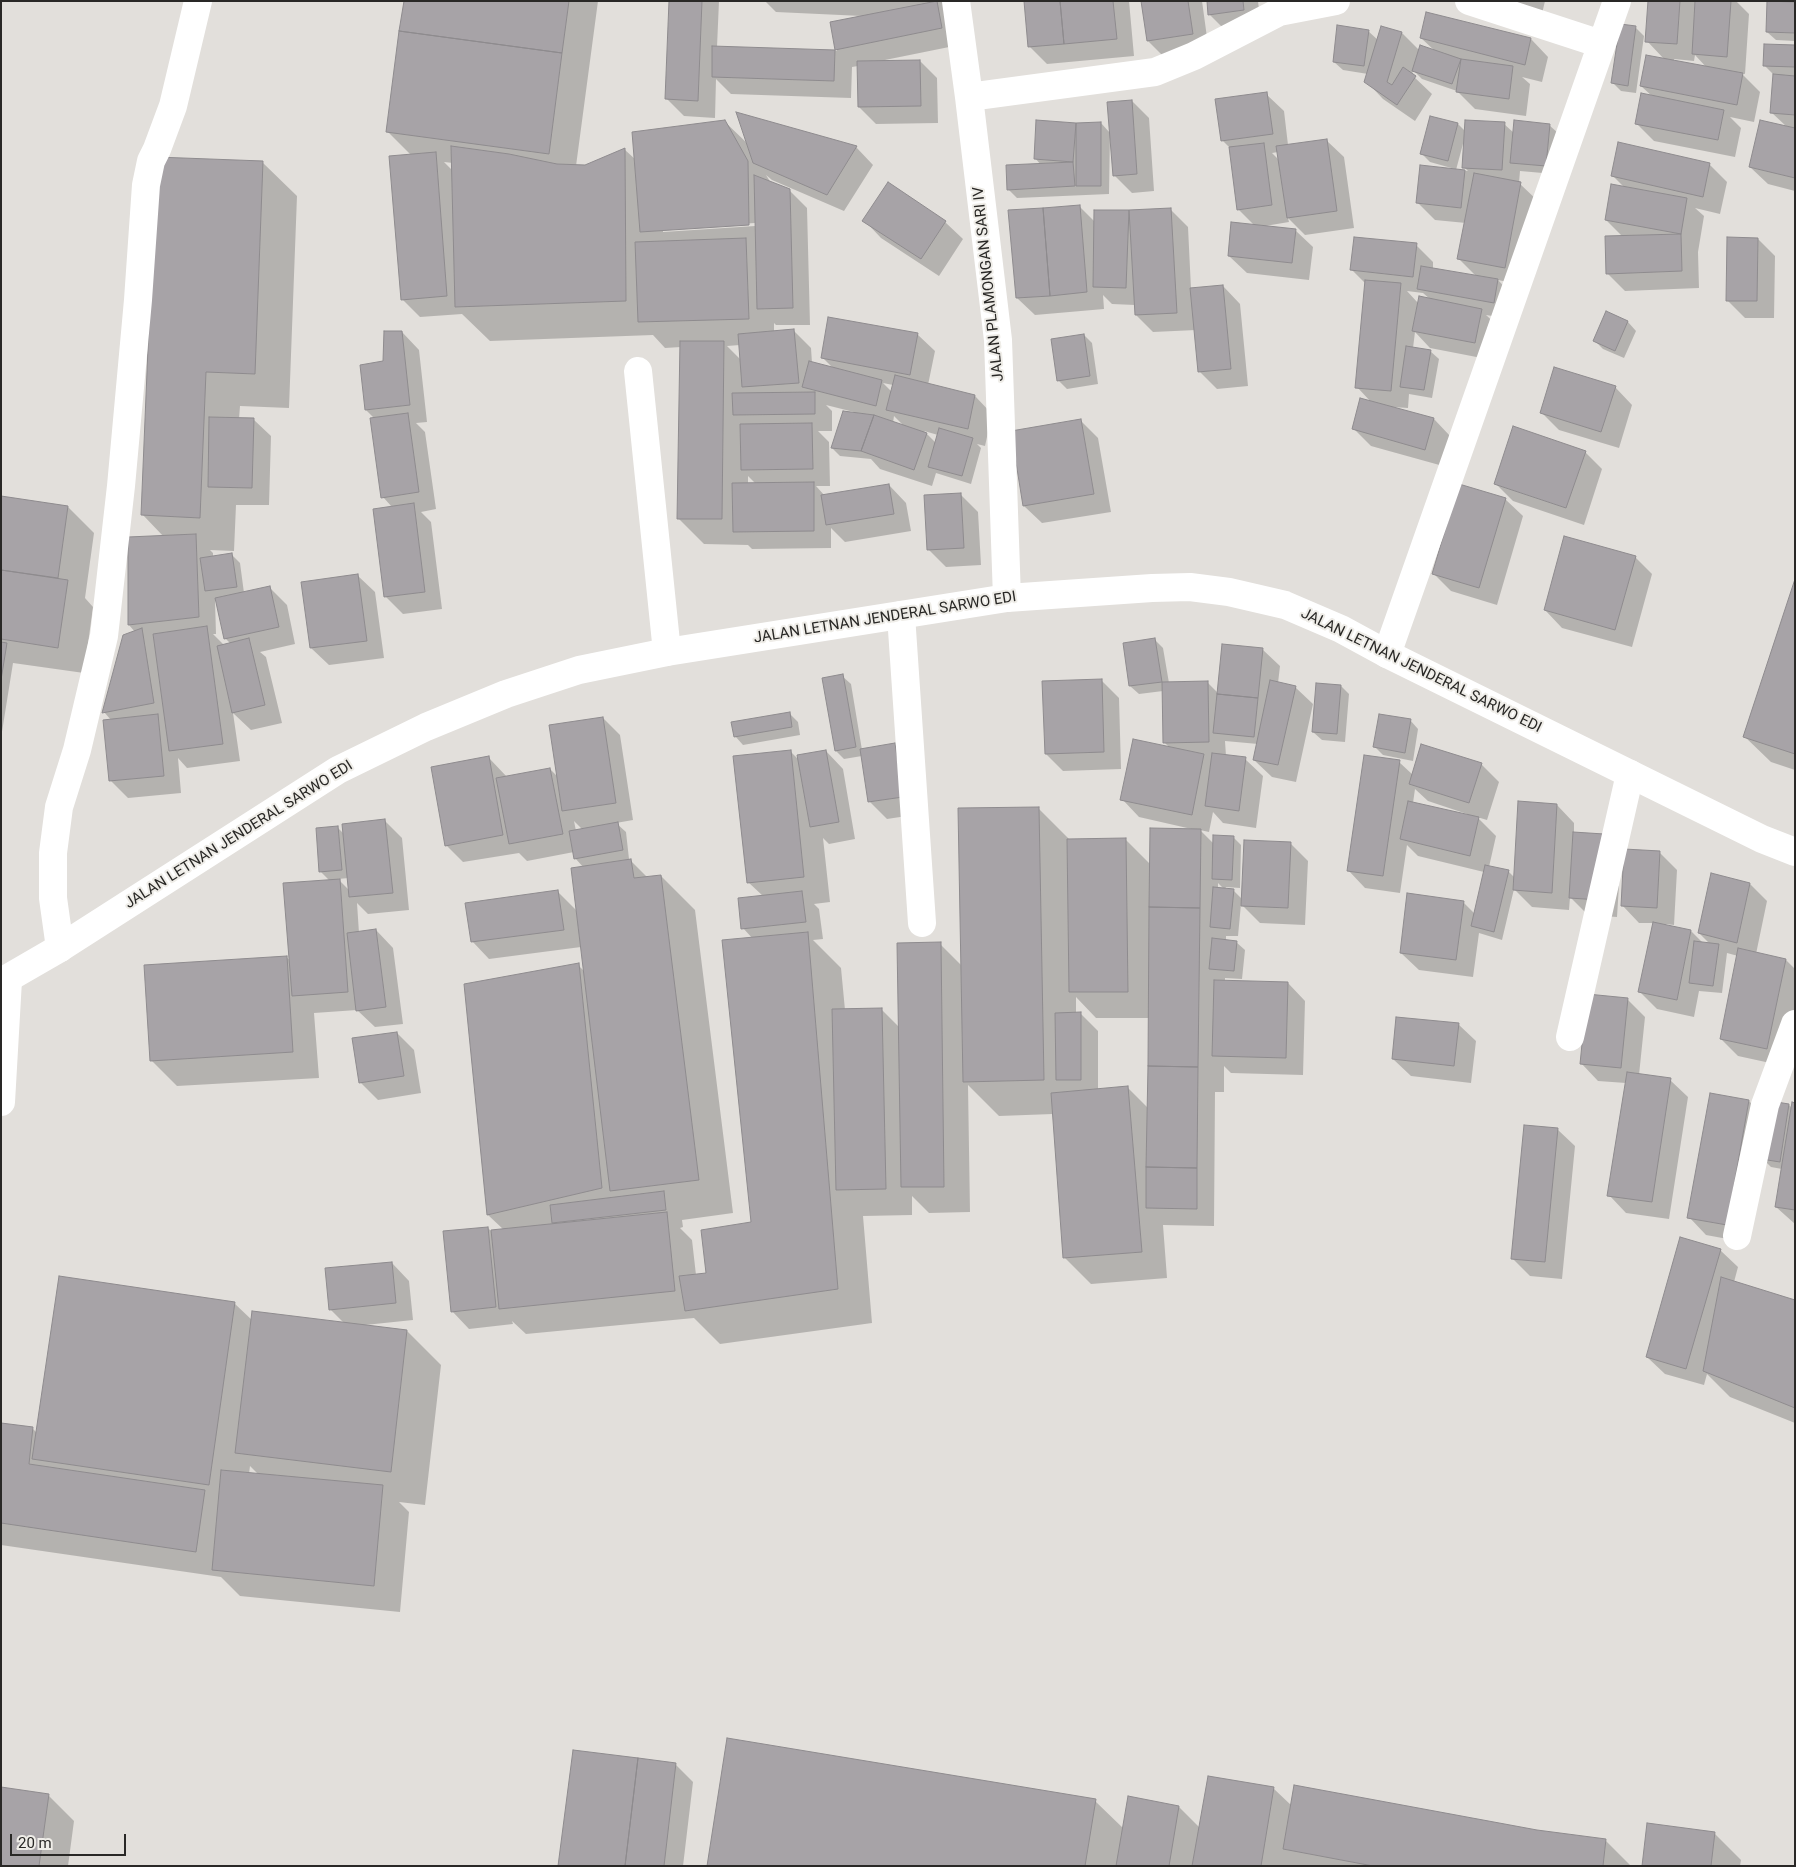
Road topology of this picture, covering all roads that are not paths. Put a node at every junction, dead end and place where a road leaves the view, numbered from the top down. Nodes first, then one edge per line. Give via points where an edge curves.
1 (198, 1) edge
2 (956, 1) edge
3 (1336, 1) edge
4 (1469, 1) edge
5 (1617, 1) edge
6 (1601, 44) junction
7 (969, 97) junction
8 (638, 371) dead end
9 (1007, 598) junction
10 (901, 615) junction
11 (667, 652) junction
12 (1387, 654) junction
13 (1630, 774) junction
14 (1795, 852) edge
15 (922, 923) dead end
16 (60, 948) junction
17 (5, 981) edge
18 (1795, 1024) edge
19 (1570, 1037) dead end
20 (1, 1102) edge
21 (1737, 1236) dead end

1 - 16 street via 173,106 151,161 146,186 121,486 104,636 77,750 59,807 53,853 53,898
2 - 7 street, JALAN PLAMONGAN SARI IV
3 - 7 street via 1279,12 1194,56 1155,72
4 - 6 street
5 - 6 street
6 - 12 street
7 - 9 street, JALAN PLAMONGAN SARI IV via 998,340
8 - 11 street
9 - 10 street, JALAN LETNAN JENDERAL SARWO EDI
9 - 12 street, JALAN LETNAN JENDERAL SARWO EDI via 1152,588 1229,592 1285,605 1341,628
10 - 11 street, JALAN LETNAN JENDERAL SARWO EDI
10 - 15 street
11 - 16 street, JALAN LETNAN JENDERAL SARWO EDI via 579,670 506,694 426,727 338,770
12 - 13 street, JALAN LETNAN JENDERAL SARWO EDI
13 - 14 street, JALAN LETNAN JENDERAL SARWO EDI
13 - 19 street
16 - 17 street, JALAN LETNAN JENDERAL SARWO EDI
17 - 20 street
18 - 21 street via 1765,1105

